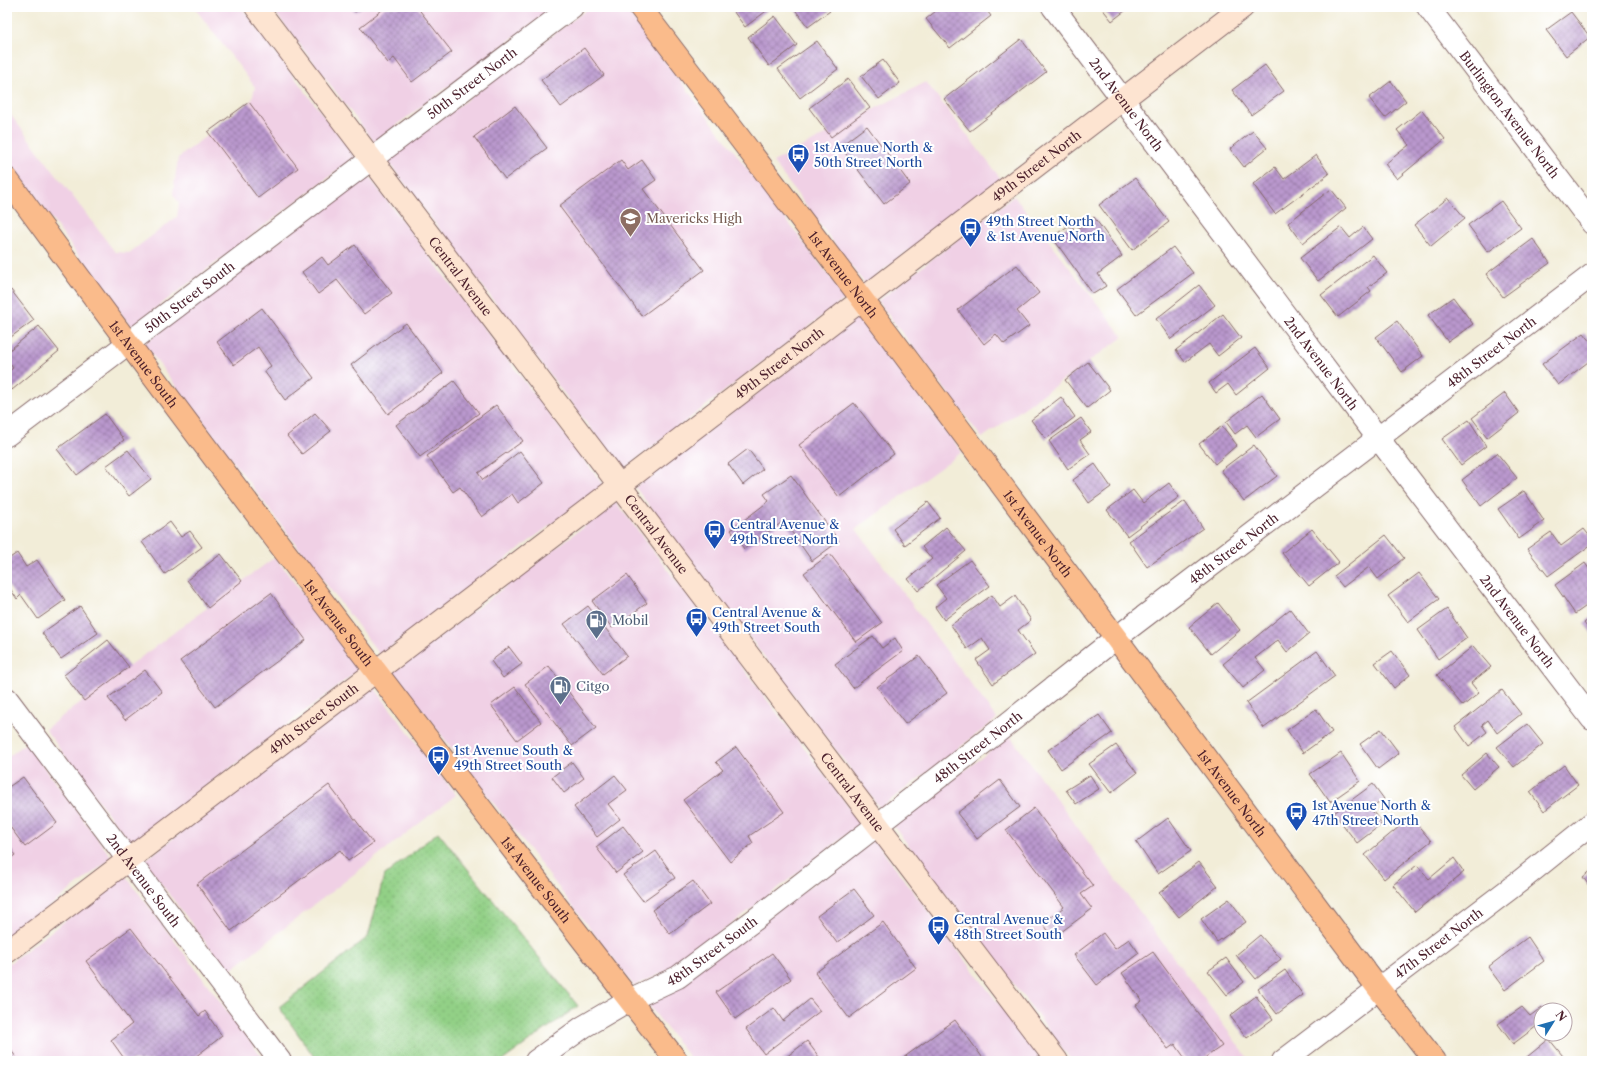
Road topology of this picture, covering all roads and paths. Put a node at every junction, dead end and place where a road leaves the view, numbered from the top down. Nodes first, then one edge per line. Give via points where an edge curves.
1 (256, 7) edge
2 (572, 7) edge
3 (640, 7) edge
4 (1053, 7) edge
5 (1243, 7) edge
6 (1428, 7) edge
7 (1123, 100) junction
8 (371, 158) junction
9 (7, 179) edge
10 (1592, 223) edge
11 (1592, 275) edge
12 (862, 299) junction
13 (127, 343) junction
14 (7, 434) edge
15 (1378, 438) junction
16 (619, 486) junction
17 (1116, 638) junction
18 (376, 671) junction
19 (7, 699) edge
20 (1592, 718) edge
21 (877, 824) junction
22 (1592, 824) edge
23 (128, 860) junction
24 (7, 952) edge
25 (1378, 988) junction
26 (629, 1000) junction
27 (280, 1061) edge
28 (536, 1061) edge
29 (677, 1061) edge
30 (1057, 1061) edge
31 (1283, 1061) edge
32 (1435, 1061) edge

1 - 8 main road, Central Avenue
2 - 8 street, 50th Street North
3 - 12 main road, 1st Avenue North
4 - 7 street, 2nd Avenue North
5 - 7 main road, 49th Street North
6 - 10 street, Burlington Avenue North
7 - 12 main road, 49th Street North
7 - 15 street, 2nd Avenue North
8 - 13 street, 50th Street South
8 - 16 main road, Central Avenue
9 - 13 main road, 1st Avenue South
11 - 15 street, 48th Street North
12 - 16 main road, 49th Street North
12 - 17 main road, 1st Avenue North
13 - 14 street, 50th Street South
13 - 18 main road, 1st Avenue South
15 - 17 street, 48th Street North
15 - 20 street, 2nd Avenue North
16 - 18 main road, 49th Street South
16 - 21 main road, Central Avenue
17 - 21 street, 48th Street North
17 - 25 main road, 1st Avenue North
18 - 23 main road, 49th Street South
18 - 26 main road, 1st Avenue South
19 - 23 street, 2nd Avenue South
21 - 26 street, 48th Street South via 678,977
21 - 30 main road, Central Avenue
22 - 25 street, 47th Street North
23 - 24 main road, 49th Street South
23 - 27 street, 2nd Avenue South
25 - 31 street, 47th Street North
25 - 32 main road, 1st Avenue North
26 - 28 street, 48th Street South via 583,1027
26 - 29 main road, 1st Avenue South

